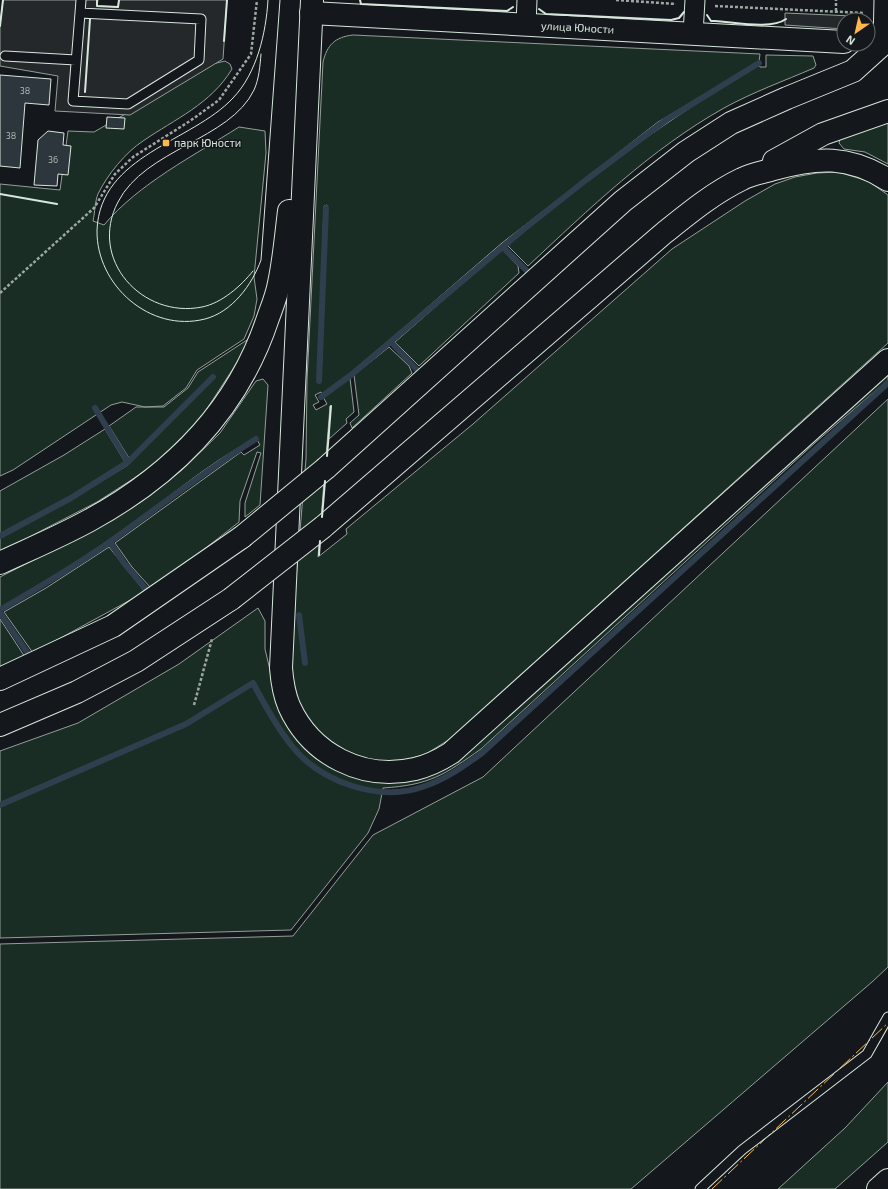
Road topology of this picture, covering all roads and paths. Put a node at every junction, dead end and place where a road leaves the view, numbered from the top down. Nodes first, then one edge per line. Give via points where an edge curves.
1 (81, 0) edge
2 (257, 0) edge
3 (527, 0) edge
4 (616, 0) edge
5 (836, 0) edge
6 (695, 2) edge
7 (312, 7) edge
8 (884, 7) edge
9 (836, 11) junction
10 (80, 13) junction
11 (526, 25) junction
12 (693, 34) junction
13 (836, 42) edge
14 (880, 44) edge
15 (309, 53) junction
16 (5, 56) dead end
17 (76, 60) junction
18 (888, 112) edge
19 (743, 178) junction
20 (888, 180) edge
21 (0, 293) edge
22 (888, 360) edge
23 (0, 563) edge
24 (212, 639) dead end
25 (0, 679) edge
26 (194, 705) dead end
27 (0, 725) edge
28 (888, 1017) edge
29 (888, 1180) edge
30 (700, 1189) edge
31 (878, 1189) edge

1 - 10 lane
2 - 21 path via 251,54 219,100 133,157 115,174 94,208
3 - 11 street
4 - 6 path
5 - 9 path
6 - 9 path
6 - 12 street
7 - 11 main road, улица Юности
7 - 15 main road
8 - 9 path
8 - 14 street
10 - 17 lane
10 - 17 lane via 201,19 199,60 128,104 73,101
11 - 12 main road, улица Юности
12 - 13 main road, улица Юности
14 - 25 main road, bridge via 853,71 732,123 623,200 326,468 242,537 113,626
15 - 22 main road via 281,668 283,687 298,722 324,751 340,761 378,772 397,772 422,767 451,753
15 - 23 main road via 279,284 262,338 243,378 208,426 154,479 90,520
16 - 17 lane
18 - 19 main road via 824,134
19 - 20 main road via 795,163 829,160 862,166
19 - 27 main road, bridge via 701,204 664,233 323,528 231,599 136,661 77,692
24 - 26 path
28 - 30 lane via 867,1054 742,1150
29 - 31 main road

